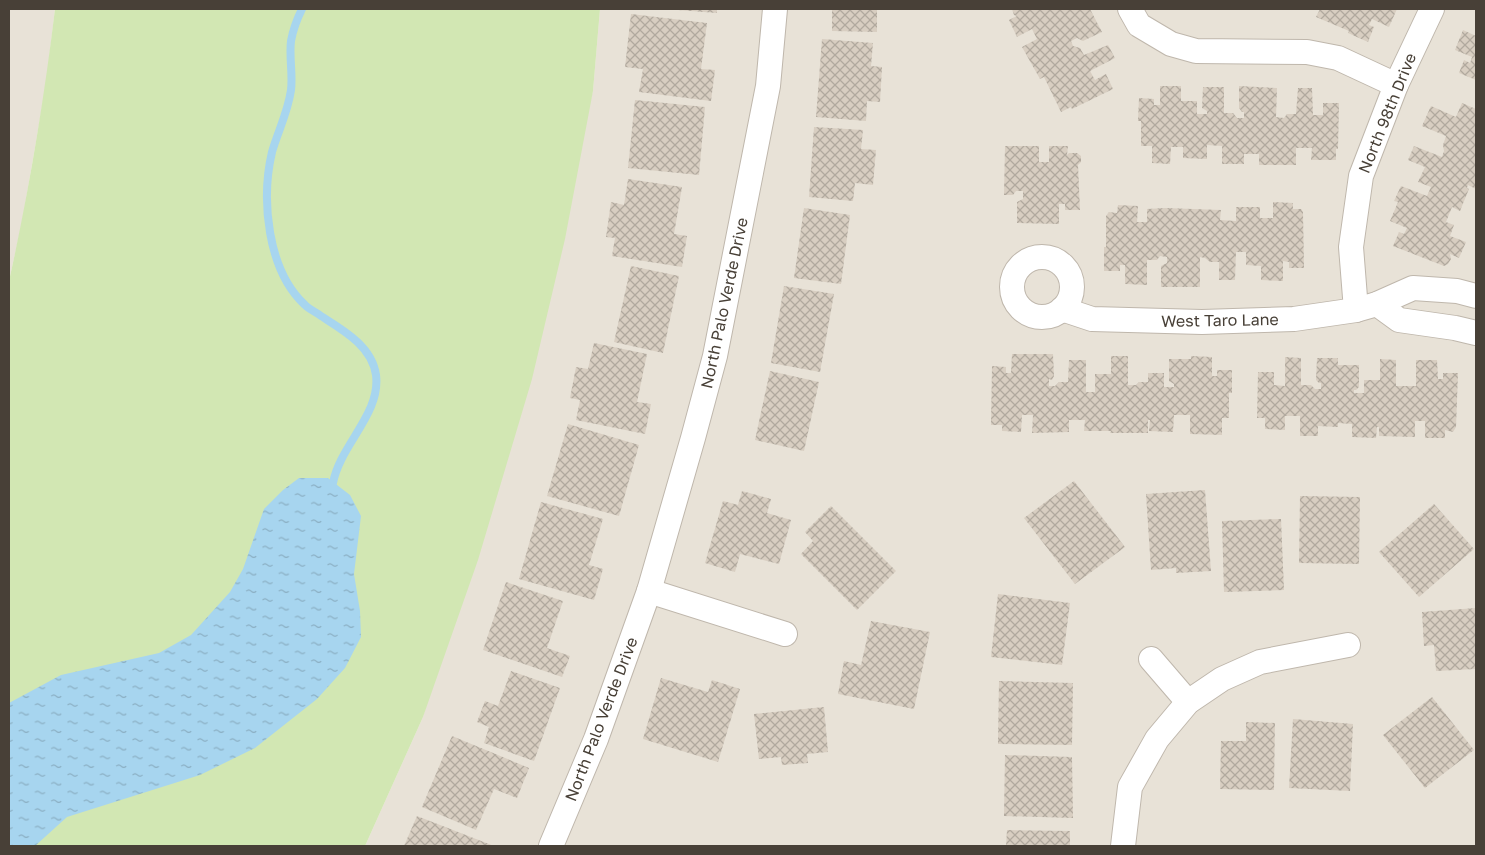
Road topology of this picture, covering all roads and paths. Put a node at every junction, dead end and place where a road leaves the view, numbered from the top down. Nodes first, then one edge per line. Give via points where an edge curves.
1 (775, 9) edge
2 (1432, 9) edge
3 (1134, 17) edge
4 (1396, 85) junction
5 (1476, 296) edge
6 (1367, 307) junction
7 (1062, 309) dead end
8 (1476, 333) edge
9 (649, 591) junction
10 (785, 634) dead end
11 (1348, 645) dead end
12 (1151, 658) dead end
13 (1188, 702) junction
14 (551, 846) edge
15 (1123, 846) edge

1 - 9 street, North Palo Verde Drive via 768,86 715,356
2 - 4 street, North 98th Drive
3 - 4 street via 1171,44 1196,51 1308,52 1338,58
4 - 6 street, North 98th Drive via 1361,176 1351,247
5 - 6 street, West Taro Lane via 1457,291 1413,288
6 - 7 street, West Taro Lane via 1294,319 1202,322 1092,319
6 - 8 street via 1400,320
9 - 10 street
9 - 14 street, North Palo Verde Drive via 596,739
11 - 13 street via 1260,662 1222,679
12 - 13 street
13 - 15 street via 1157,739 1130,787

